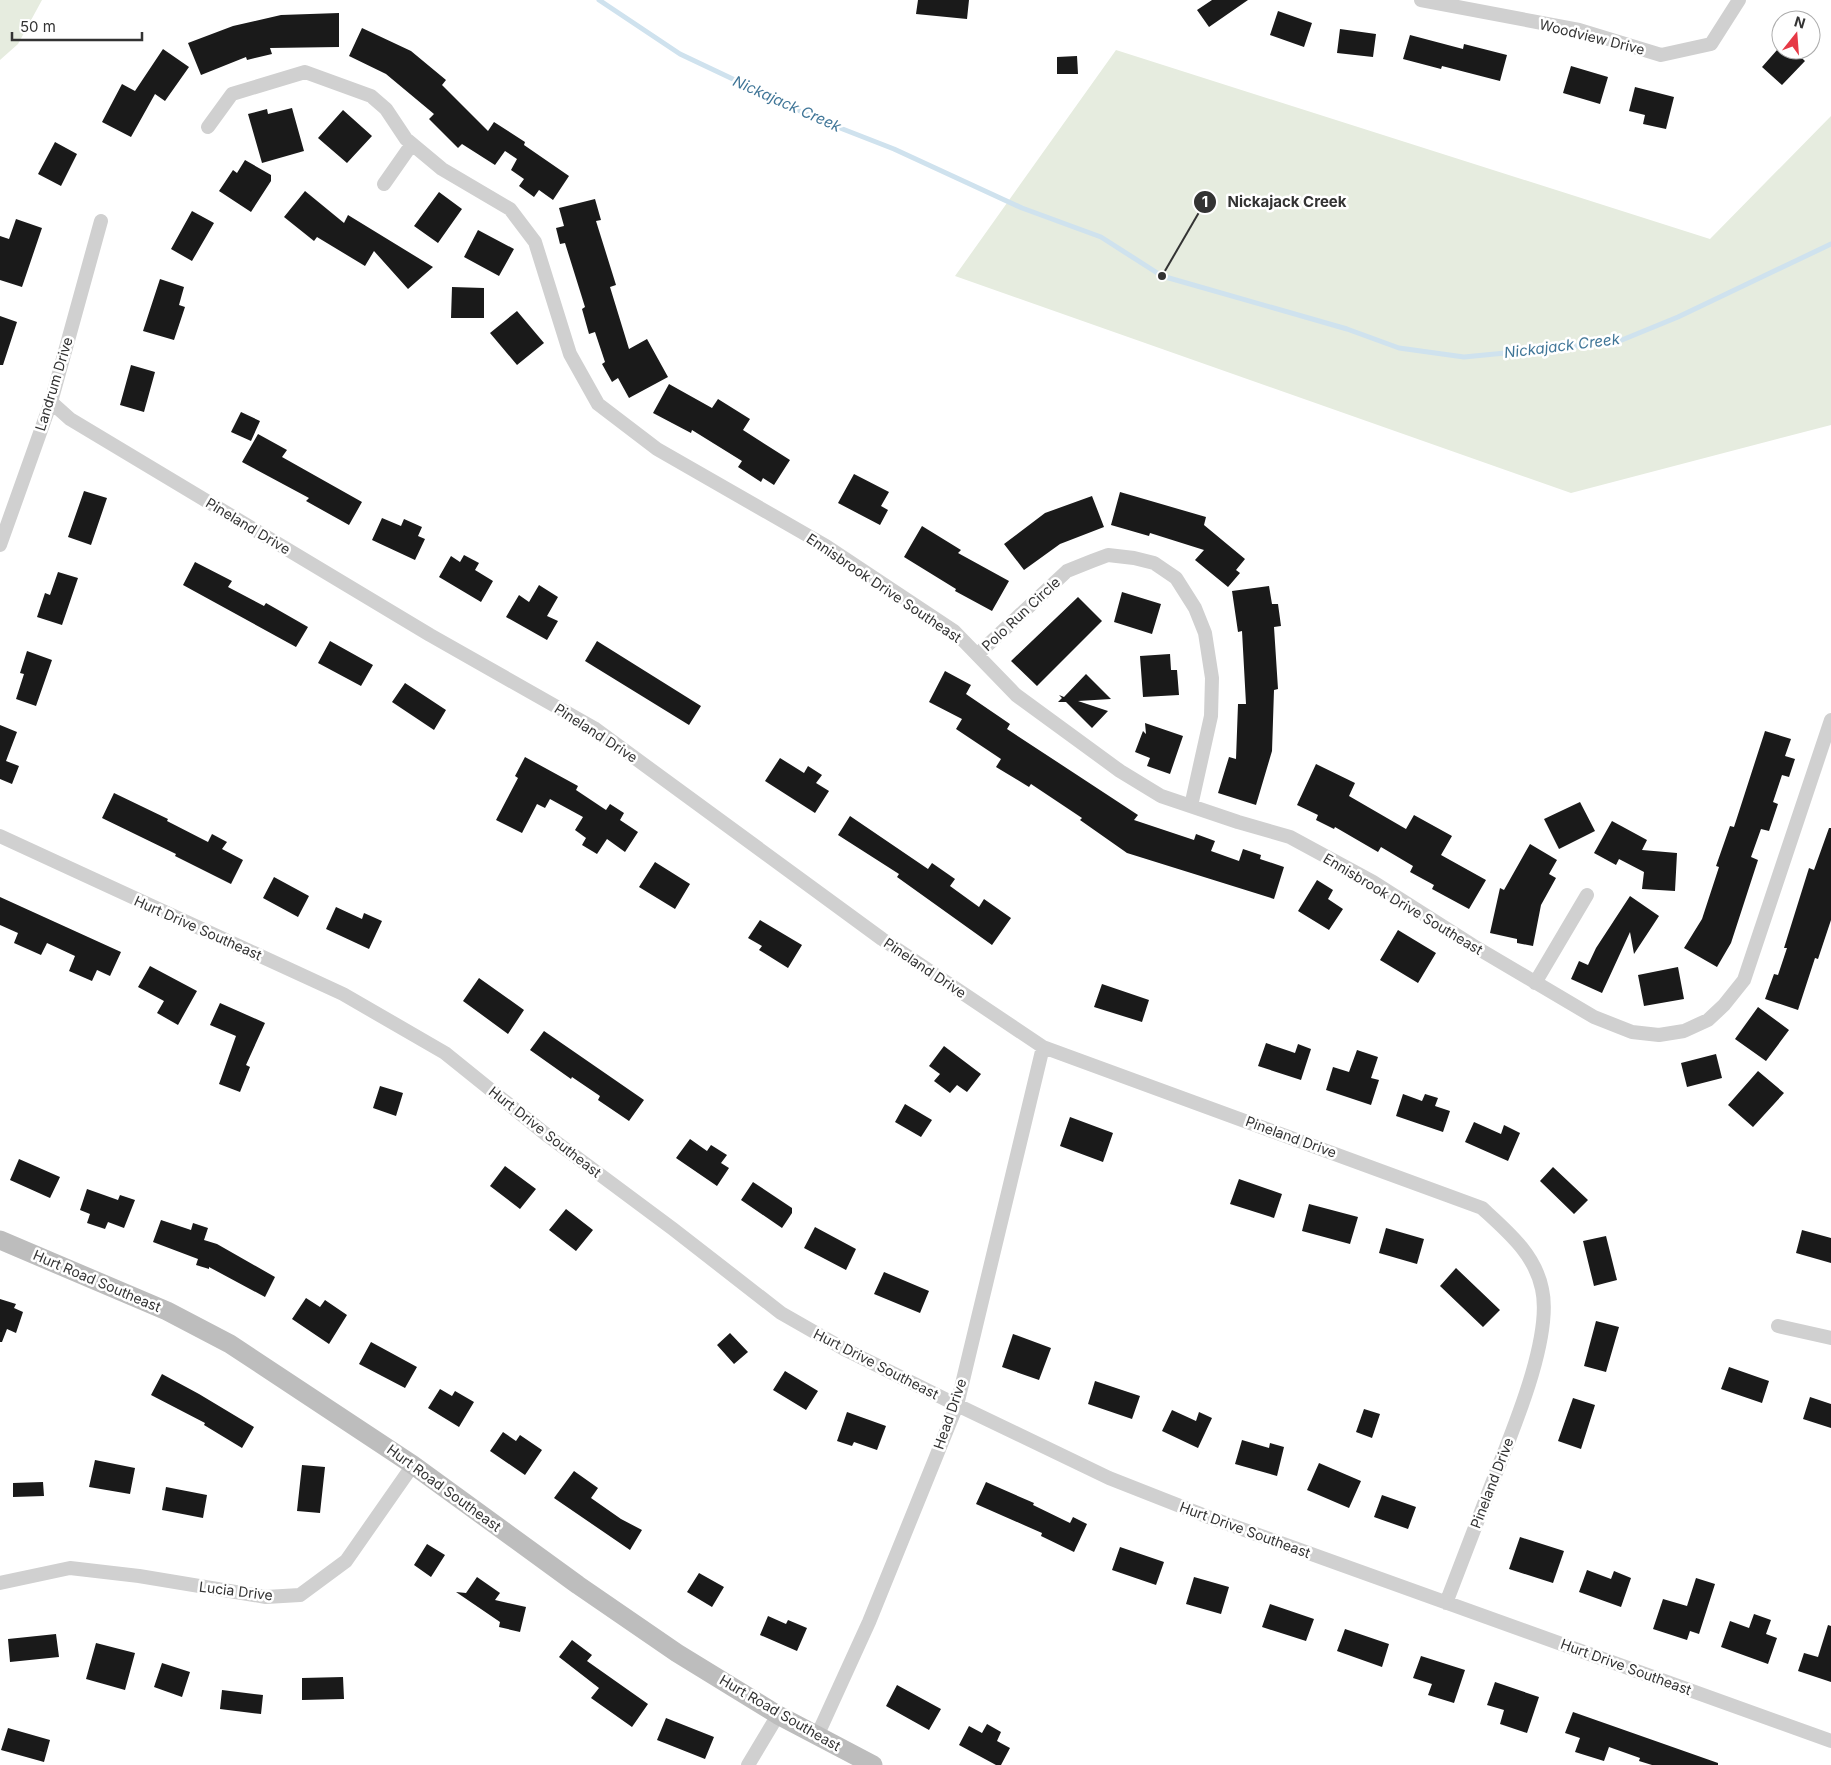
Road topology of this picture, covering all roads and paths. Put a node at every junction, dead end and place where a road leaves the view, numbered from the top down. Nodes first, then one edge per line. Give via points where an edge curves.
1 (1421, 0) edge
2 (1739, 0) edge
3 (208, 127) dead end
4 (412, 144) junction
5 (384, 184) dead end
6 (101, 221) dead end
7 (51, 402) junction
8 (0, 545) edge
9 (978, 654) junction
10 (1831, 720) edge
11 (1191, 806) junction
12 (0, 836) edge
13 (1587, 895) dead end
14 (1535, 982) junction
15 (1043, 1047) junction
16 (0, 1240) edge
17 (1778, 1326) dead end
18 (1831, 1338) edge
19 (956, 1406) junction
20 (413, 1465) junction
21 (0, 1583) edge
22 (1446, 1603) junction
23 (778, 1715) junction
24 (817, 1736) junction
25 (1831, 1741) edge
26 (748, 1765) edge
27 (873, 1765) edge

1 - 2 street, Woodview Drive via 1579,30 1660,55 1711,44
3 - 4 street, Ennisbrook Drive Southeast via 232,94 305,72 371,96 386,109
4 - 5 street
4 - 9 street, Ennisbrook Drive Southeast via 442,169 510,210 535,242 570,354 598,404 657,449 826,546 954,631
6 - 7 street, Landrum Drive
7 - 8 street, Landrum Drive
7 - 15 street, Pineland Drive via 70,418 430,635 594,728 882,939
9 - 11 street, Ennisbrook Drive Southeast via 1016,695 1120,771 1161,796
9 - 11 street, Polo Run Circle via 1067,571 1108,555 1154,563 1176,578 1195,608 1205,633 1212,678 1211,716
10 - 14 street, Ennisbrook Drive Southeast via 1744,980 1714,1015 1684,1031 1659,1034 1632,1032 1594,1017
11 - 14 street, Ennisbrook Drive Southeast via 1290,837 1373,882
12 - 19 street, Hurt Drive Southeast via 379,1013 445,1053 548,1136 781,1313
13 - 14 street
15 - 19 street, Head Drive
15 - 22 street, Pineland Drive via 1482,1208 1532,1260 1543,1289 1544,1323 1524,1401
16 - 20 street, Hurt Road Southeast via 167,1311 230,1344
17 - 18 street
19 - 22 street, Hurt Drive Southeast via 1108,1478
19 - 24 street, Head Drive via 869,1622
20 - 21 street, Lucia Drive via 346,1561 300,1595 266,1597 70,1568
20 - 23 street, Hurt Road Southeast via 626,1619
22 - 25 street, Hurt Drive Southeast
23 - 24 street, Hurt Road Southeast
23 - 26 street
24 - 27 street, Hurt Road Southeast

